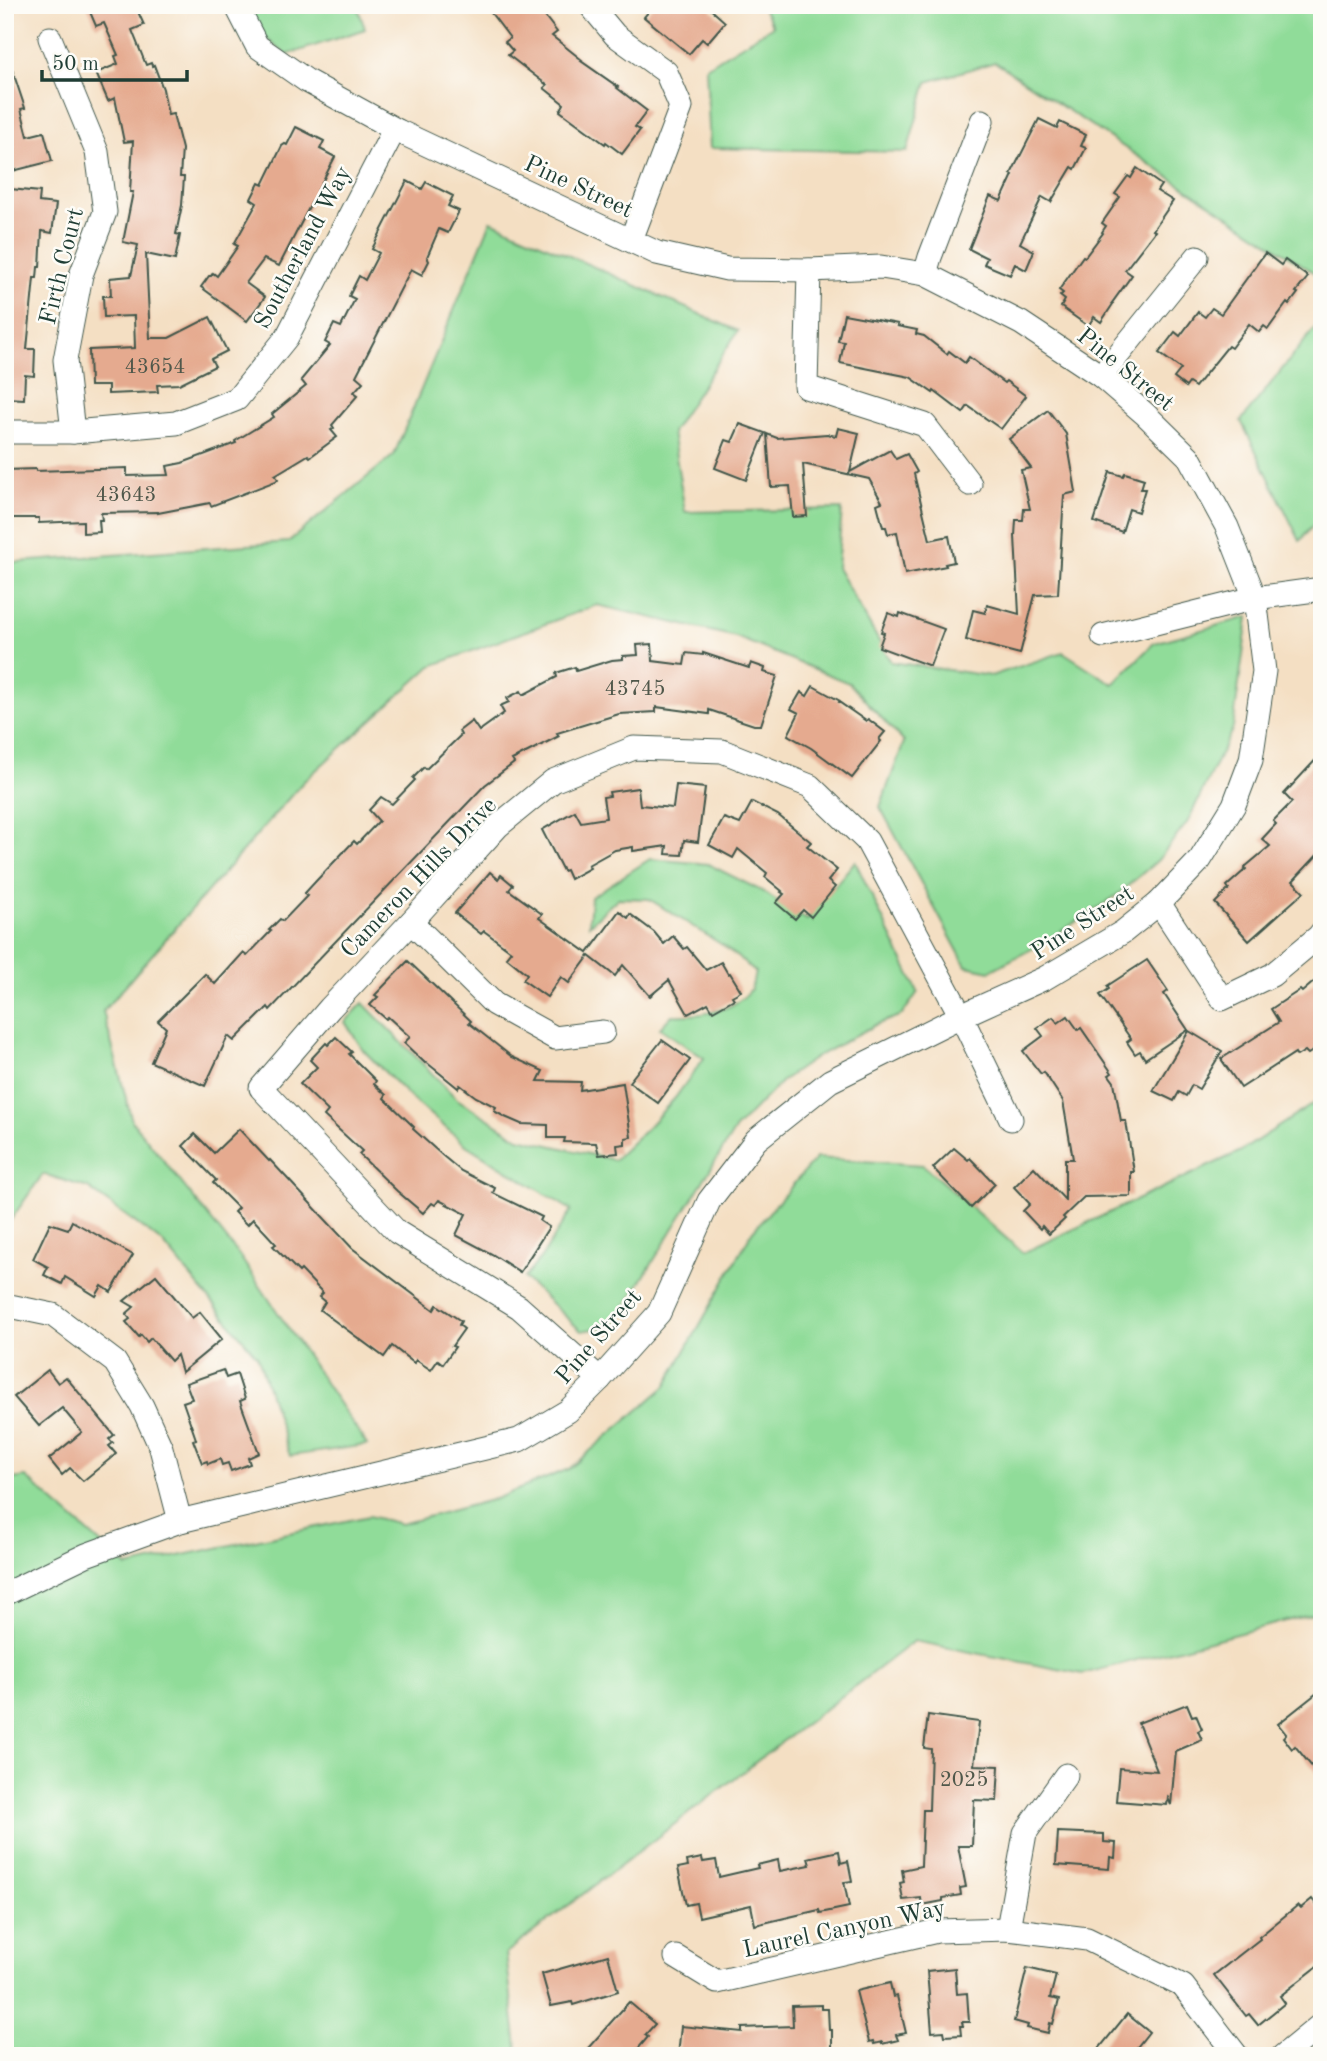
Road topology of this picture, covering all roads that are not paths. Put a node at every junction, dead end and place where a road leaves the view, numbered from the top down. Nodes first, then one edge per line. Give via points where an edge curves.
1 (236, 5) edge
2 (590, 5) edge
3 (50, 38) dead end
4 (982, 121) dead end
5 (398, 131) junction
6 (631, 240) junction
7 (1197, 257) dead end
8 (809, 270) junction
9 (926, 274) junction
10 (1101, 376) junction
11 (5, 432) edge
12 (73, 432) junction
13 (970, 484) dead end
14 (1322, 589) edge
15 (1255, 598) junction
16 (1102, 636) dead end
17 (1158, 903) junction
18 (411, 922) junction
19 (1322, 932) edge
20 (961, 1016) junction
21 (603, 1032) dead end
22 (1011, 1119) dead end
23 (5, 1305) edge
24 (600, 1379) junction
25 (180, 1521) junction
26 (5, 1594) edge
27 (1066, 1775) dead end
28 (1008, 1929) junction
29 (676, 1957) dead end
30 (1322, 2024) edge
31 (1237, 2056) edge
32 (1283, 2056) edge

1 - 5 street, Pine Street via 257,46 307,81
2 - 6 street via 615,35 666,72 681,107
3 - 12 street, Firth Court via 97,152 105,212 81,275 65,360
4 - 9 street
5 - 6 street, Pine Street
5 - 12 street, Southerland Way via 393,132 287,337 237,399 176,423
6 - 8 street, Pine Street via 657,253 727,269
7 - 10 street
8 - 9 street, Pine Street via 881,267
8 - 13 street via 806,387 925,425
9 - 10 street, Pine Street via 1021,323
10 - 15 street, Pine Street via 1189,457 1227,527
11 - 12 street, Southerland Way
14 - 15 street
15 - 16 street
15 - 17 street, Pine Street via 1264,671 1251,760 1234,805 1200,860
17 - 19 street via 1222,999 1272,975
17 - 20 street, Pine Street via 1123,932 1045,978
18 - 20 street, Cameron Hills Drive via 498,826 553,781 634,748 722,751 810,786 867,841
18 - 21 street via 494,1004 555,1038
18 - 24 street, Cameron Hills Drive via 261,1088 397,1233 519,1307
20 - 22 street, Cameron Hills Drive
20 - 24 street, Pine Street via 830,1081 756,1140 709,1201 659,1313
23 - 25 street via 52,1315 115,1362 161,1448
24 - 25 street, Pine Street via 568,1411 519,1440
25 - 26 street, Pine Street via 86,1555
27 - 28 street via 1025,1833
28 - 29 street, Laurel Canyon Way via 937,1931 717,1982
28 - 31 street, Laurel Canyon Way via 1087,1939 1183,1986
30 - 32 street

